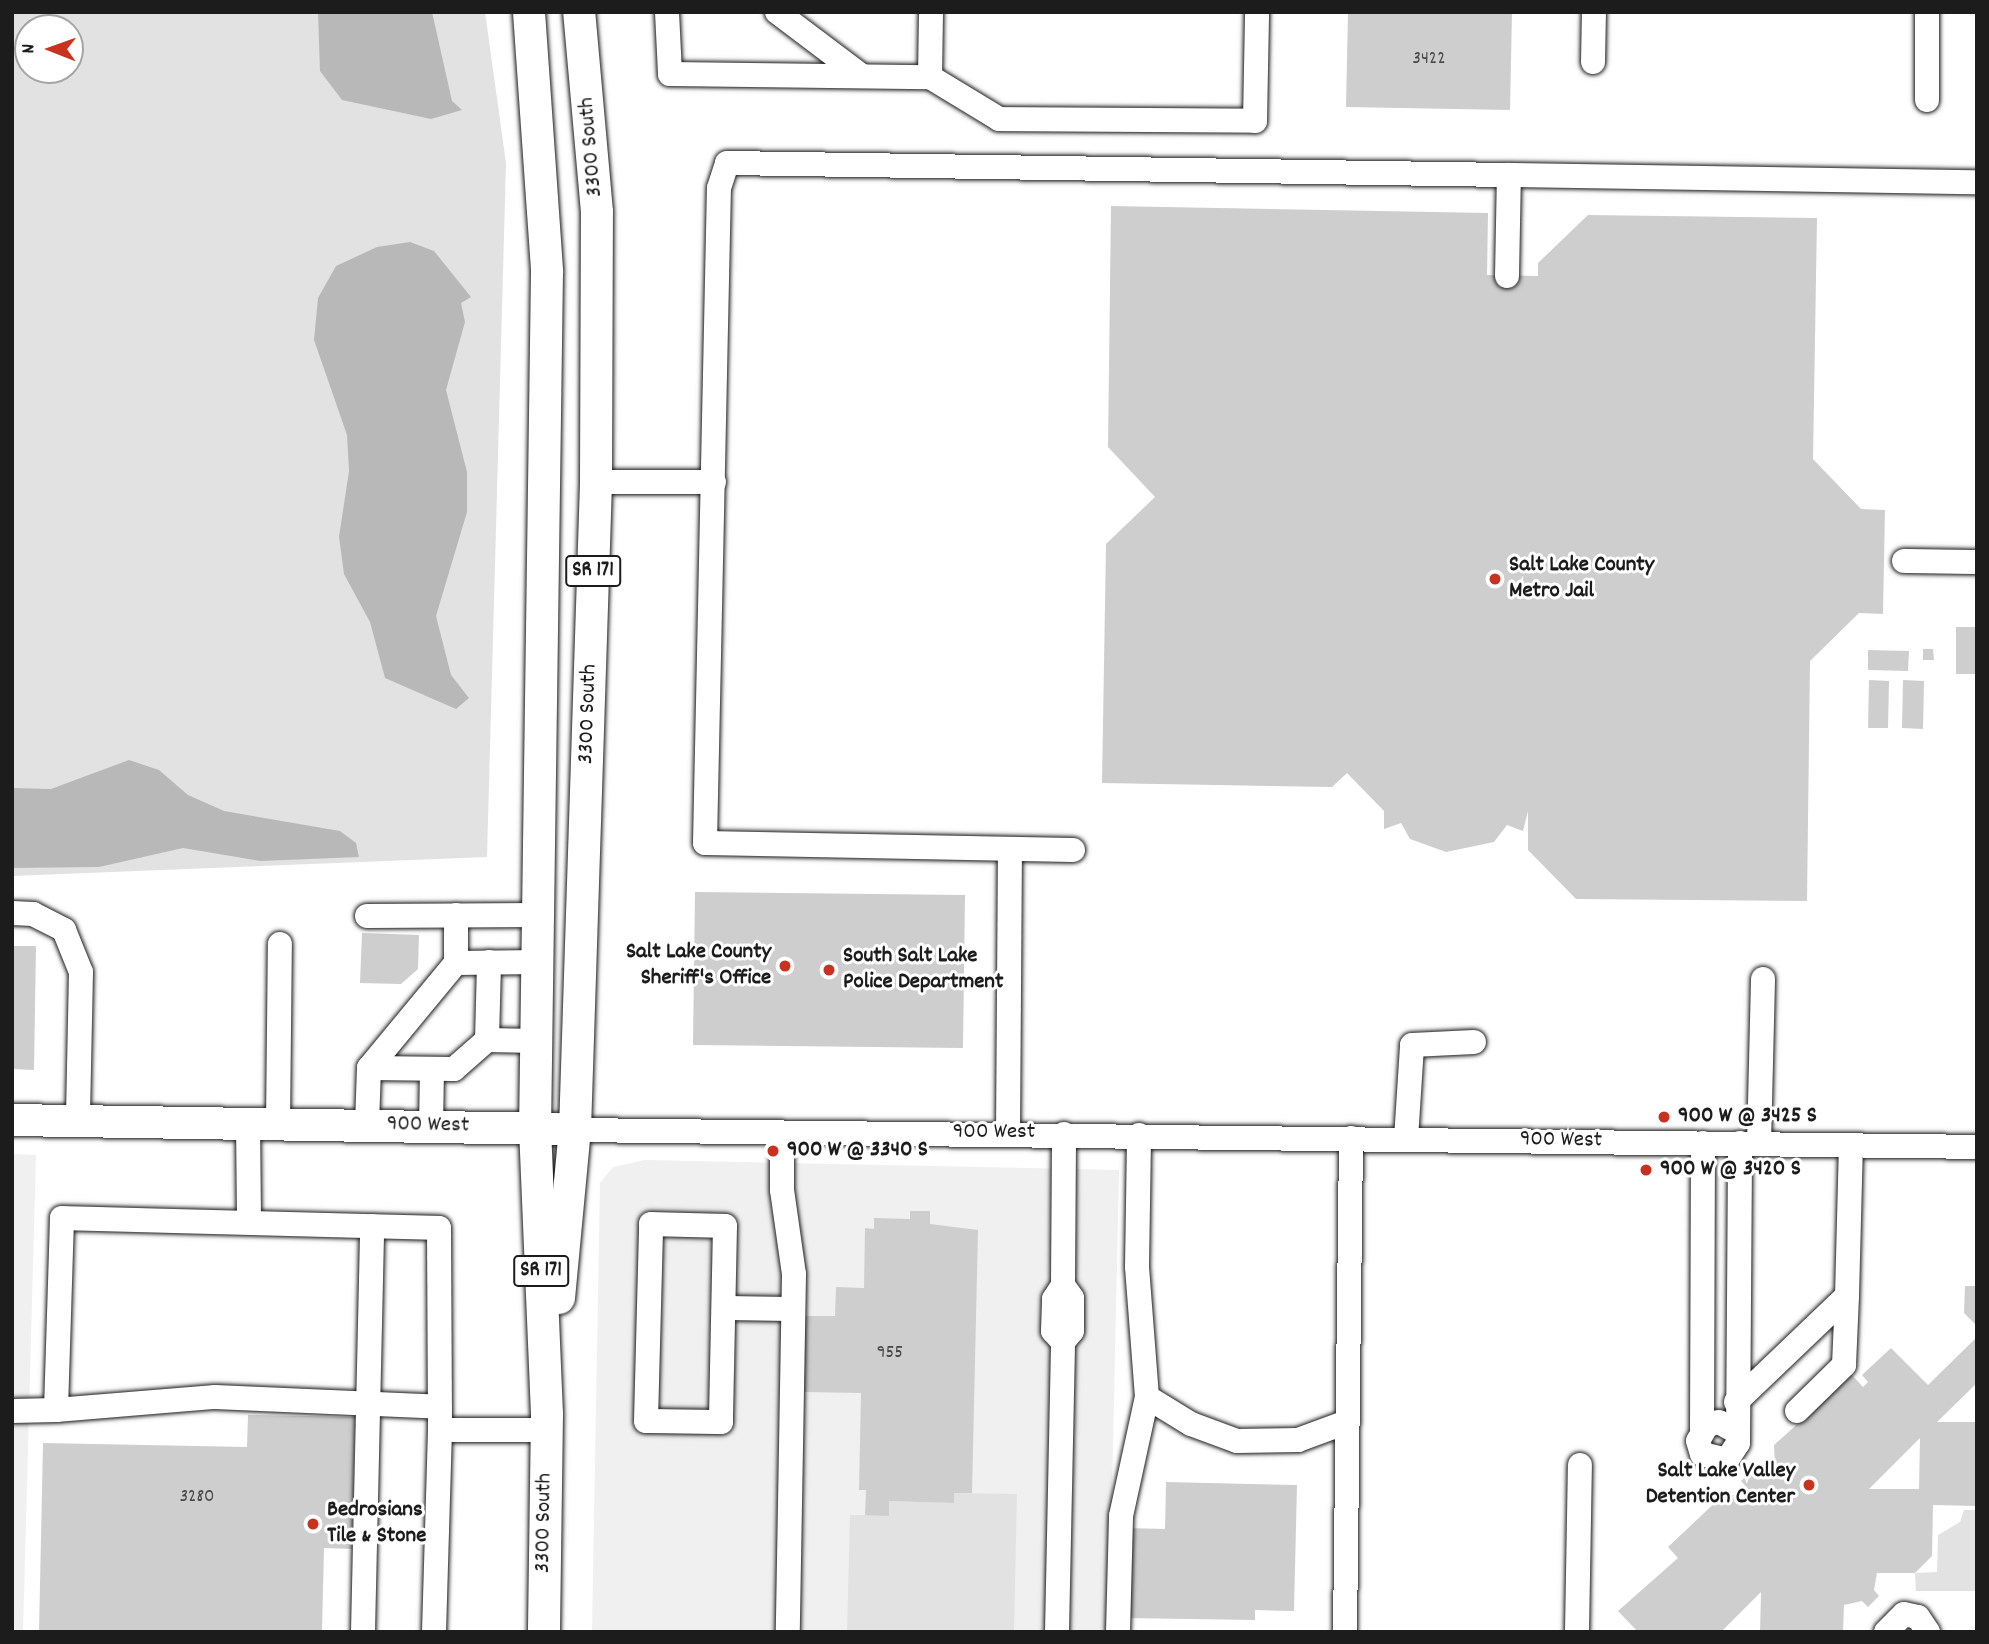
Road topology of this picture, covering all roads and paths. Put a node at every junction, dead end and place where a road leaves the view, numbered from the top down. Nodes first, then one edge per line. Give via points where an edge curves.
1 (529, 12) edge
2 (579, 12) edge
3 (667, 12) edge
4 (777, 12) edge
5 (931, 12) edge
6 (1257, 12) edge
7 (1594, 12) edge
8 (1927, 12) edge
9 (1593, 62) dead end
10 (862, 76) junction
11 (930, 76) junction
12 (1927, 100) dead end
13 (1509, 175) junction
14 (1977, 182) edge
15 (1507, 276) dead end
16 (596, 482) junction
17 (715, 482) junction
18 (1904, 561) dead end
19 (1977, 562) edge
20 (1010, 849) junction
21 (1073, 850) dead end
22 (12, 913) edge
23 (456, 915) junction
24 (540, 915) junction
25 (367, 916) dead end
26 (280, 944) dead end
27 (456, 962) junction
28 (489, 962) junction
29 (539, 962) junction
30 (1763, 979) dead end
31 (487, 1040) junction
32 (537, 1041) junction
33 (1474, 1042) dead end
34 (369, 1068) junction
35 (432, 1069) junction
36 (12, 1120) edge
37 (78, 1120) junction
38 (263, 1124) junction
39 (367, 1125) junction
40 (431, 1127) junction
41 (535, 1128) junction
42 (575, 1130) junction
43 (782, 1133) junction
44 (1008, 1133) junction
45 (1064, 1134) junction
46 (1139, 1135) junction
47 (1351, 1138) junction
48 (1406, 1139) junction
49 (1703, 1143) junction
50 (1750, 1144) junction
51 (1851, 1145) junction
52 (1977, 1147) edge
53 (249, 1222) junction
54 (372, 1226) junction
55 (1847, 1296) junction
56 (724, 1308) junction
57 (793, 1309) junction
58 (1704, 1319) junction
59 (1737, 1320) junction
60 (1147, 1398) junction
61 (1736, 1402) junction
62 (370, 1403) junction
63 (56, 1410) junction
64 (12, 1411) edge
65 (1797, 1411) dead end
66 (440, 1418) junction
67 (547, 1422) junction
68 (1347, 1422) junction
69 (1702, 1429) junction
70 (1735, 1431) junction
71 (1580, 1465) dead end
72 (363, 1632) edge
73 (434, 1632) edge
74 (544, 1632) edge
75 (788, 1632) edge
76 (1057, 1632) edge
77 (1118, 1632) edge
78 (1345, 1632) edge
79 (1577, 1632) edge
80 (1886, 1632) edge
81 (1928, 1632) edge

1 - 24 main road, 3300 South / SR 171 via 547,272
2 - 16 main road, 3300 South / SR 171 via 597,212
3 - 10 street via 670,75
4 - 10 street
5 - 11 street
6 - 11 street via 1255,121 999,119
7 - 9 street
8 - 12 street
10 - 11 street
13 - 14 street
13 - 15 street
13 - 17 street via 727,163 719,188
16 - 17 street
16 - 42 main road, 3300 South / SR 171
17 - 20 street via 705,843
18 - 19 street
20 - 21 street
20 - 44 street
22 - 37 street via 33,914 64,930 81,972
23 - 24 street
23 - 25 street
23 - 27 street
24 - 29 main road, 3300 South / SR 171
26 - 38 street
27 - 28 street
27 - 34 street
28 - 29 street
28 - 31 street
29 - 32 main road, 3300 South / SR 171
30 - 50 street
31 - 32 street
31 - 35 street via 454,1069
32 - 41 main road, 3300 South / SR 171
33 - 48 street via 1412,1045
34 - 35 street
34 - 39 street
35 - 40 street
36 - 37 main road, 900 West
37 - 38 main road, 900 West
38 - 39 main road, 900 West
38 - 53 street
39 - 40 main road, 900 West
40 - 41 main road, 900 West
41 - 42 main road, 900 West
41 - 67 main road, 3300 South / SR 171
42 - 43 street, 900 West
42 - 67 main road, 3300 South / SR 171
43 - 44 street, 900 West
43 - 57 street
44 - 45 street, 900 West
45 - 46 street, 900 West
45 - 76 street via 1063,1285 1072,1298 1072,1331 1063,1342
46 - 47 street, 900 West
46 - 60 street via 1137,1231
47 - 48 street, 900 West
47 - 68 street
48 - 49 street, 900 West
49 - 50 street, 900 West
49 - 58 street
50 - 51 street, 900 West
50 - 59 street
51 - 52 street, 900 West
51 - 55 street
53 - 54 street
53 - 63 street via 62,1218
54 - 62 street
54 - 66 street via 439,1228
55 - 61 street
55 - 65 street via 1844,1365
56 - 56 street via 726,1226 651,1224 646,1421 721,1422
56 - 57 street
57 - 75 street
58 - 59 street
58 - 69 street
59 - 61 street
60 - 68 street via 1237,1441 1298,1440
60 - 77 street via 1121,1516
61 - 70 street
62 - 63 street via 215,1397
62 - 66 street
62 - 72 street
63 - 64 street
66 - 67 street
66 - 73 street
67 - 74 main road, 3300 South / SR 171
68 - 78 street
69 - 70 street via 1719,1422
69 - 70 street via 1699,1448 1714,1462 1733,1456
71 - 79 street
80 - 81 street via 1897,1616 1911,1614

